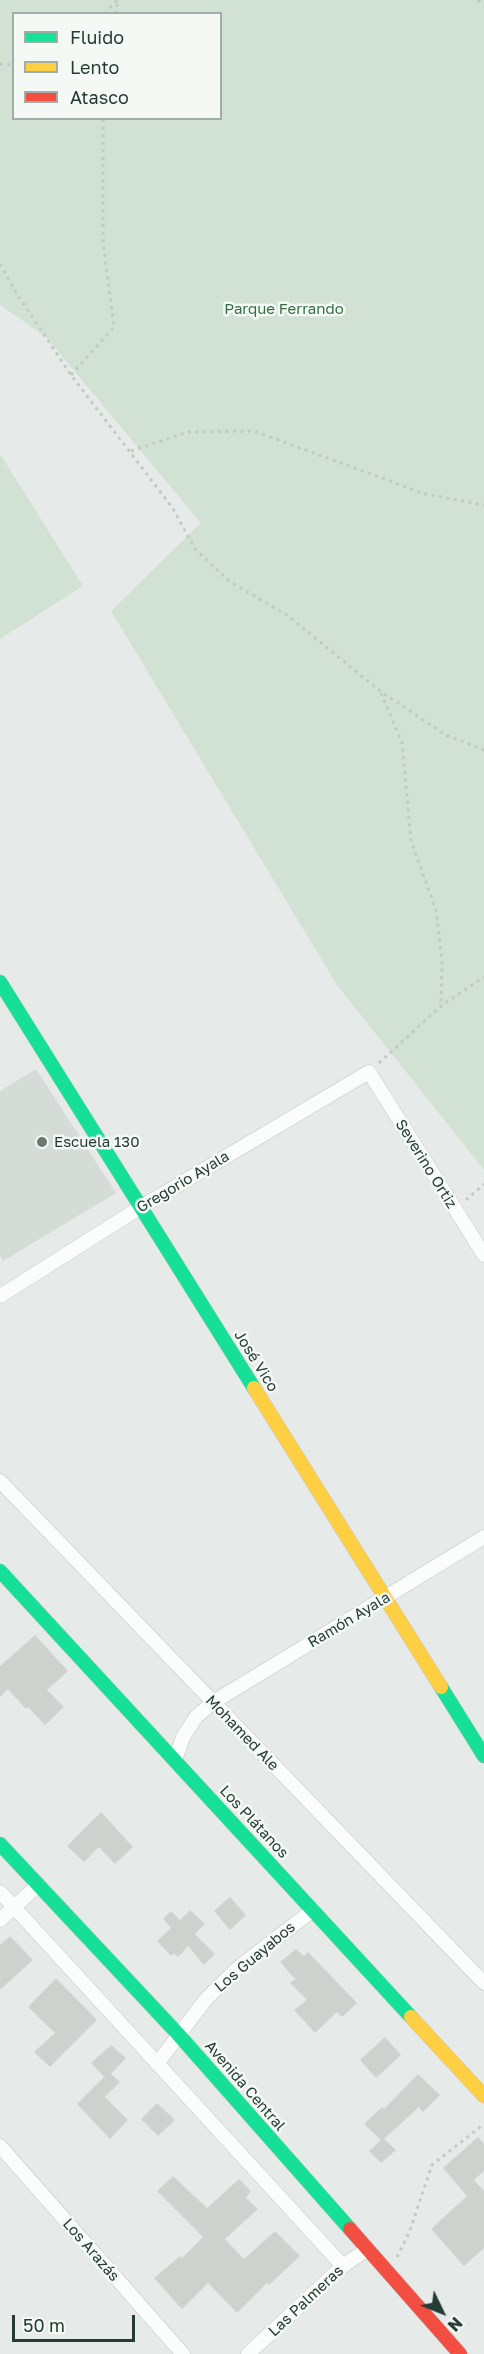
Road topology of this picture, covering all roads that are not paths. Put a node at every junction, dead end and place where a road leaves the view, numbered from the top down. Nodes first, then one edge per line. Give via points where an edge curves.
1 (0, 982) edge
2 (369, 1072) joint
3 (141, 1207) junction
4 (484, 1255) edge
5 (0, 1296) edge
6 (0, 1481) edge
7 (484, 1537) edge
8 (0, 1570) edge
9 (385, 1599) junction
10 (213, 1702) junction
11 (484, 1756) edge
12 (175, 1760) junction
13 (0, 1844) edge
14 (37, 1886) junction
15 (0, 1892) edge
16 (14, 1907) junction
17 (313, 1910) junction
18 (0, 1920) edge
19 (484, 1983) edge
20 (178, 2034) junction
21 (157, 2064) junction
22 (484, 2096) edge
23 (0, 2146) edge
24 (366, 2250) junction
25 (343, 2266) junction
26 (183, 2354) edge
27 (248, 2354) edge
28 (460, 2354) edge

1 - 3 street, José Vico
2 - 3 street, Gregorio Ayala
2 - 4 street, Severino Ortiz
3 - 5 street, Gregorio Ayala
3 - 9 street, José Vico
6 - 10 street, Mohamed Ale
7 - 9 street, Ramón Ayala
8 - 12 street, Los Plátanos
9 - 10 street, Ramón Ayala
9 - 11 street, José Vico
10 - 12 street, Ramón Ayala via 196,1717
10 - 19 street, Mohamed Ale
12 - 17 street, Los Plátanos
13 - 14 street, Avenida Central
14 - 16 street
14 - 20 street, Avenida Central
15 - 16 street
16 - 18 street
16 - 21 street
17 - 20 street, Los Guayabos via 239,1967
17 - 22 street, Los Plátanos
20 - 21 street, Los Guayabos
20 - 24 street, Avenida Central
21 - 25 street
23 - 26 street, Los Arazás
24 - 25 street, Las Palmeras
24 - 28 street, Avenida Central
25 - 27 street, Las Palmeras

